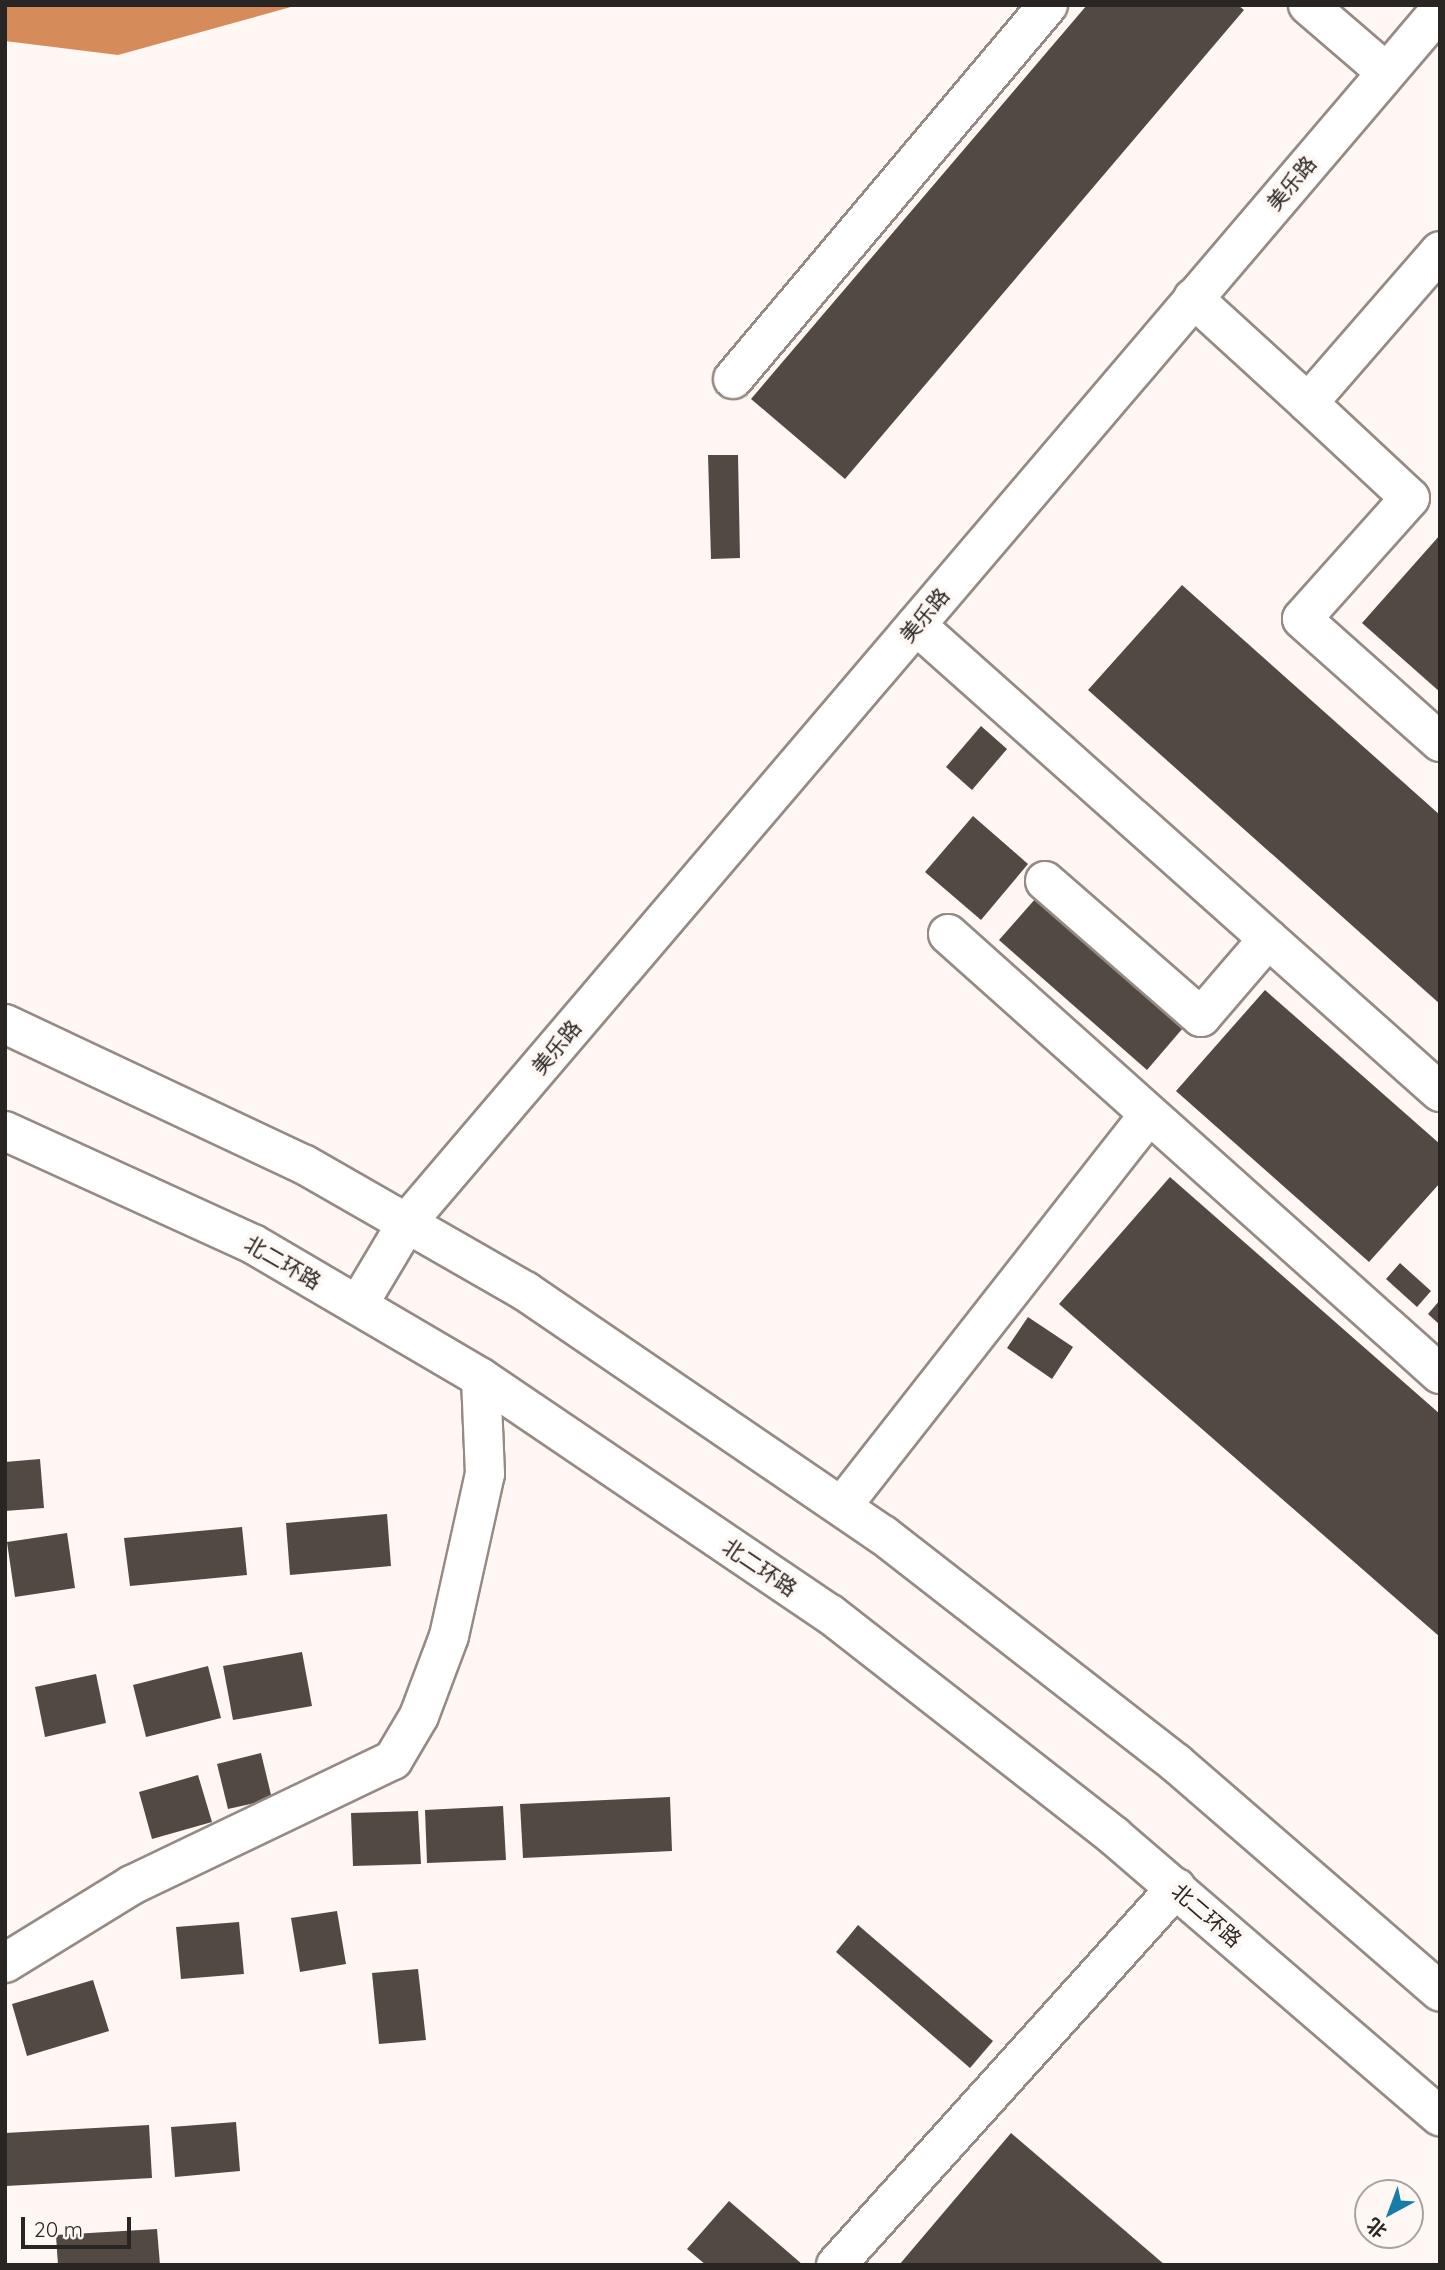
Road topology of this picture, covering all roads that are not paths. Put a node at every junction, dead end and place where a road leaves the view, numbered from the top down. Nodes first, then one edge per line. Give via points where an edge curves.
1 (1048, 5) edge
2 (1308, 5) edge
3 (1440, 10) edge
4 (1386, 72) junction
5 (1440, 251) edge
6 (1193, 299) junction
7 (733, 379) dead end
8 (1308, 402) junction
9 (916, 625) junction
10 (1440, 742) edge
11 (1045, 881) dead end
12 (948, 934) dead end
13 (1268, 939) junction
14 (5, 1024) edge
15 (1440, 1093) edge
16 (1149, 1115) junction
17 (5, 1131) edge
18 (408, 1221) junction
19 (358, 1305) junction
20 (1440, 1374) edge
21 (481, 1378) junction
22 (842, 1506) junction
23 (1175, 1888) junction
24 (5, 1963) edge
25 (1440, 1992) edge
26 (1440, 2116) edge
27 (836, 2265) edge

1 - 7 main road
2 - 4 main road
3 - 4 main road, 美乐路
4 - 6 main road, 美乐路
5 - 8 main road
6 - 8 main road
6 - 9 main road, 美乐路
8 - 10 main road via 1410,498 1302,619
9 - 13 main road
9 - 18 main road, 美乐路
11 - 13 main road via 1201,1017
12 - 16 main road
13 - 15 main road
14 - 18 main road via 305,1165
16 - 20 main road
16 - 22 main road
17 - 19 main road, 北二环路 via 253,1244
18 - 19 main road, 美乐路
18 - 22 main road via 525,1290
19 - 21 main road, 北二环路
21 - 23 main road, 北二环路 via 830,1614
21 - 24 main road via 485,1474 449,1636 419,1716 393,1760 132,1885
22 - 25 main road via 1176,1763
23 - 26 main road, 北二环路
23 - 27 main road

